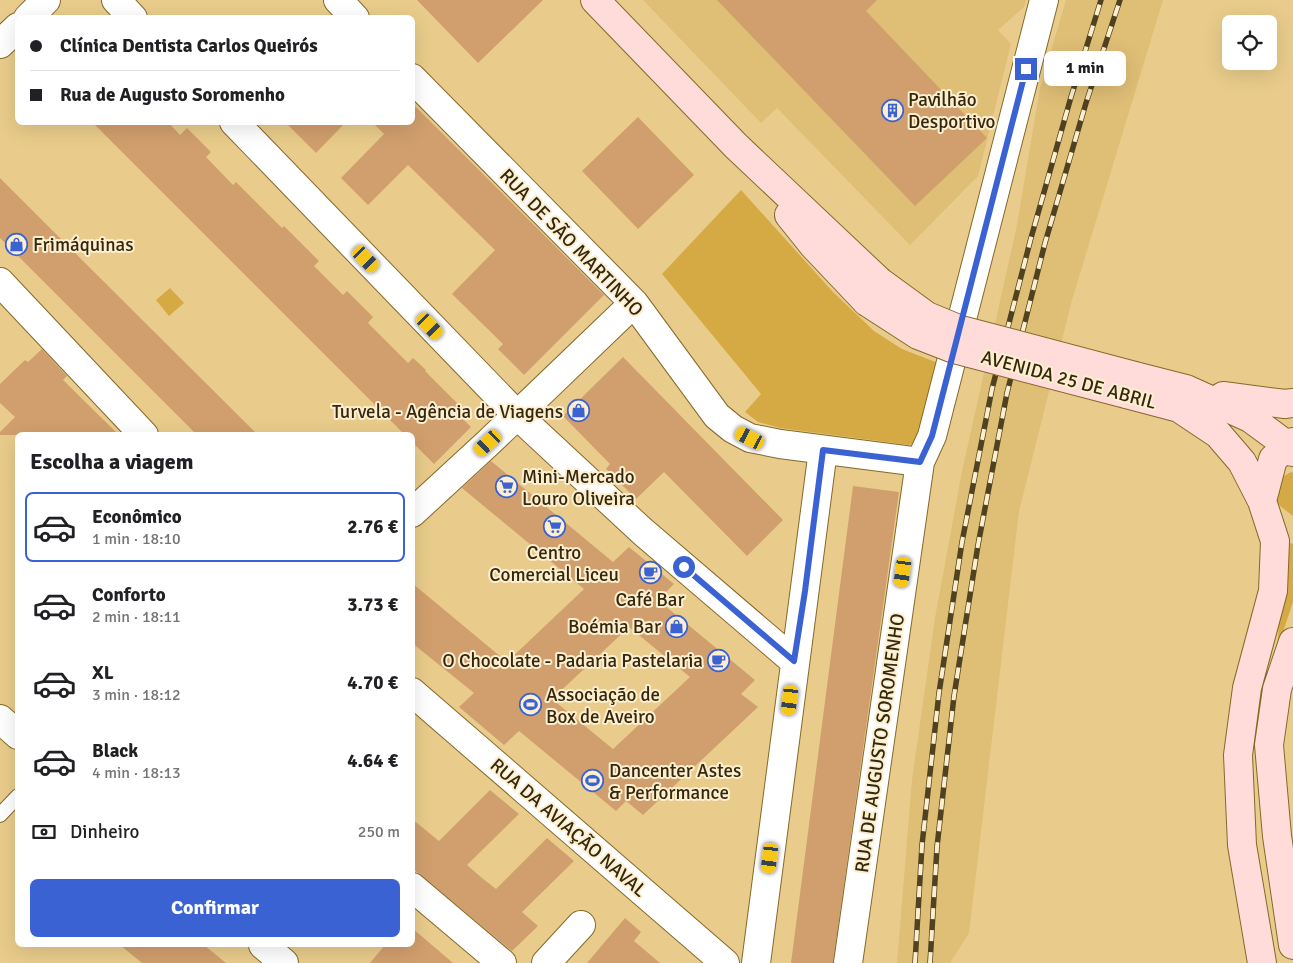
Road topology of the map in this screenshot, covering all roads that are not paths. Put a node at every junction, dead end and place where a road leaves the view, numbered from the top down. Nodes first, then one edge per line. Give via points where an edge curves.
1 (46, 0) edge
2 (116, 0) edge
3 (338, 0) edge
4 (594, 0) edge
5 (1044, 0) edge
6 (31, 15) edge
7 (130, 15) edge
8 (352, 15) edge
9 (415, 81) edge
10 (237, 125) edge
11 (0, 282) edge
12 (634, 303) junction
13 (1131, 385) junction
14 (1186, 389) junction
15 (1293, 403) edge
16 (516, 415) junction
17 (141, 432) edge
18 (1291, 447) edge
19 (823, 450) junction
20 (920, 462) junction
21 (1262, 501) junction
22 (415, 510) edge
23 (1293, 528) edge
24 (1293, 642) edge
25 (794, 661) junction
26 (415, 695) edge
27 (0, 719) edge
28 (15, 732) edge
29 (15, 799) edge
30 (0, 815) edge
31 (415, 890) edge
32 (581, 924) dead end
33 (1293, 945) edge
34 (265, 947) edge
35 (284, 963) edge
36 (502, 963) edge
37 (546, 963) edge
38 (725, 963) edge
39 (756, 963) edge
40 (848, 963) edge
41 (1262, 963) edge

1 - 6 street
2 - 7 street
3 - 8 street
4 - 13 street, AVENIDA 25 DE ABRIL, bridge via 873,291 961,330
5 - 20 street, RUA DE AUGUSTO SOROMENHO via 932,436
9 - 12 street, RUA DE SÃO MARTINHO
10 - 16 street
11 - 17 street
12 - 16 street
12 - 19 street, RUA DE SÃO MARTINHO via 717,416 733,429 750,438
13 - 14 street, AVENIDA 25 DE ABRIL
13 - 21 street, AVENIDA 25 DE ABRIL via 1179,408 1218,434 1242,462
14 - 15 street via 1240,399
14 - 18 street, AVENIDA 25 DE ABRIL via 1250,418
16 - 22 street
16 - 25 street via 642,531
18 - 21 street via 1273,459
19 - 20 street, RUA DE SÃO MARTINHO
19 - 25 street
20 - 40 street, RUA DE AUGUSTO SOROMENHO
21 - 23 street
21 - 41 street via 1275,541 1273,591 1247,688 1238,755 1242,845
24 - 33 street via 1277,689 1269,745 1277,836
25 - 39 street
26 - 38 street, RUA DA AVIAÇÃO NAVAL
27 - 28 street
29 - 30 lane
31 - 36 street
32 - 37 street
34 - 35 street

